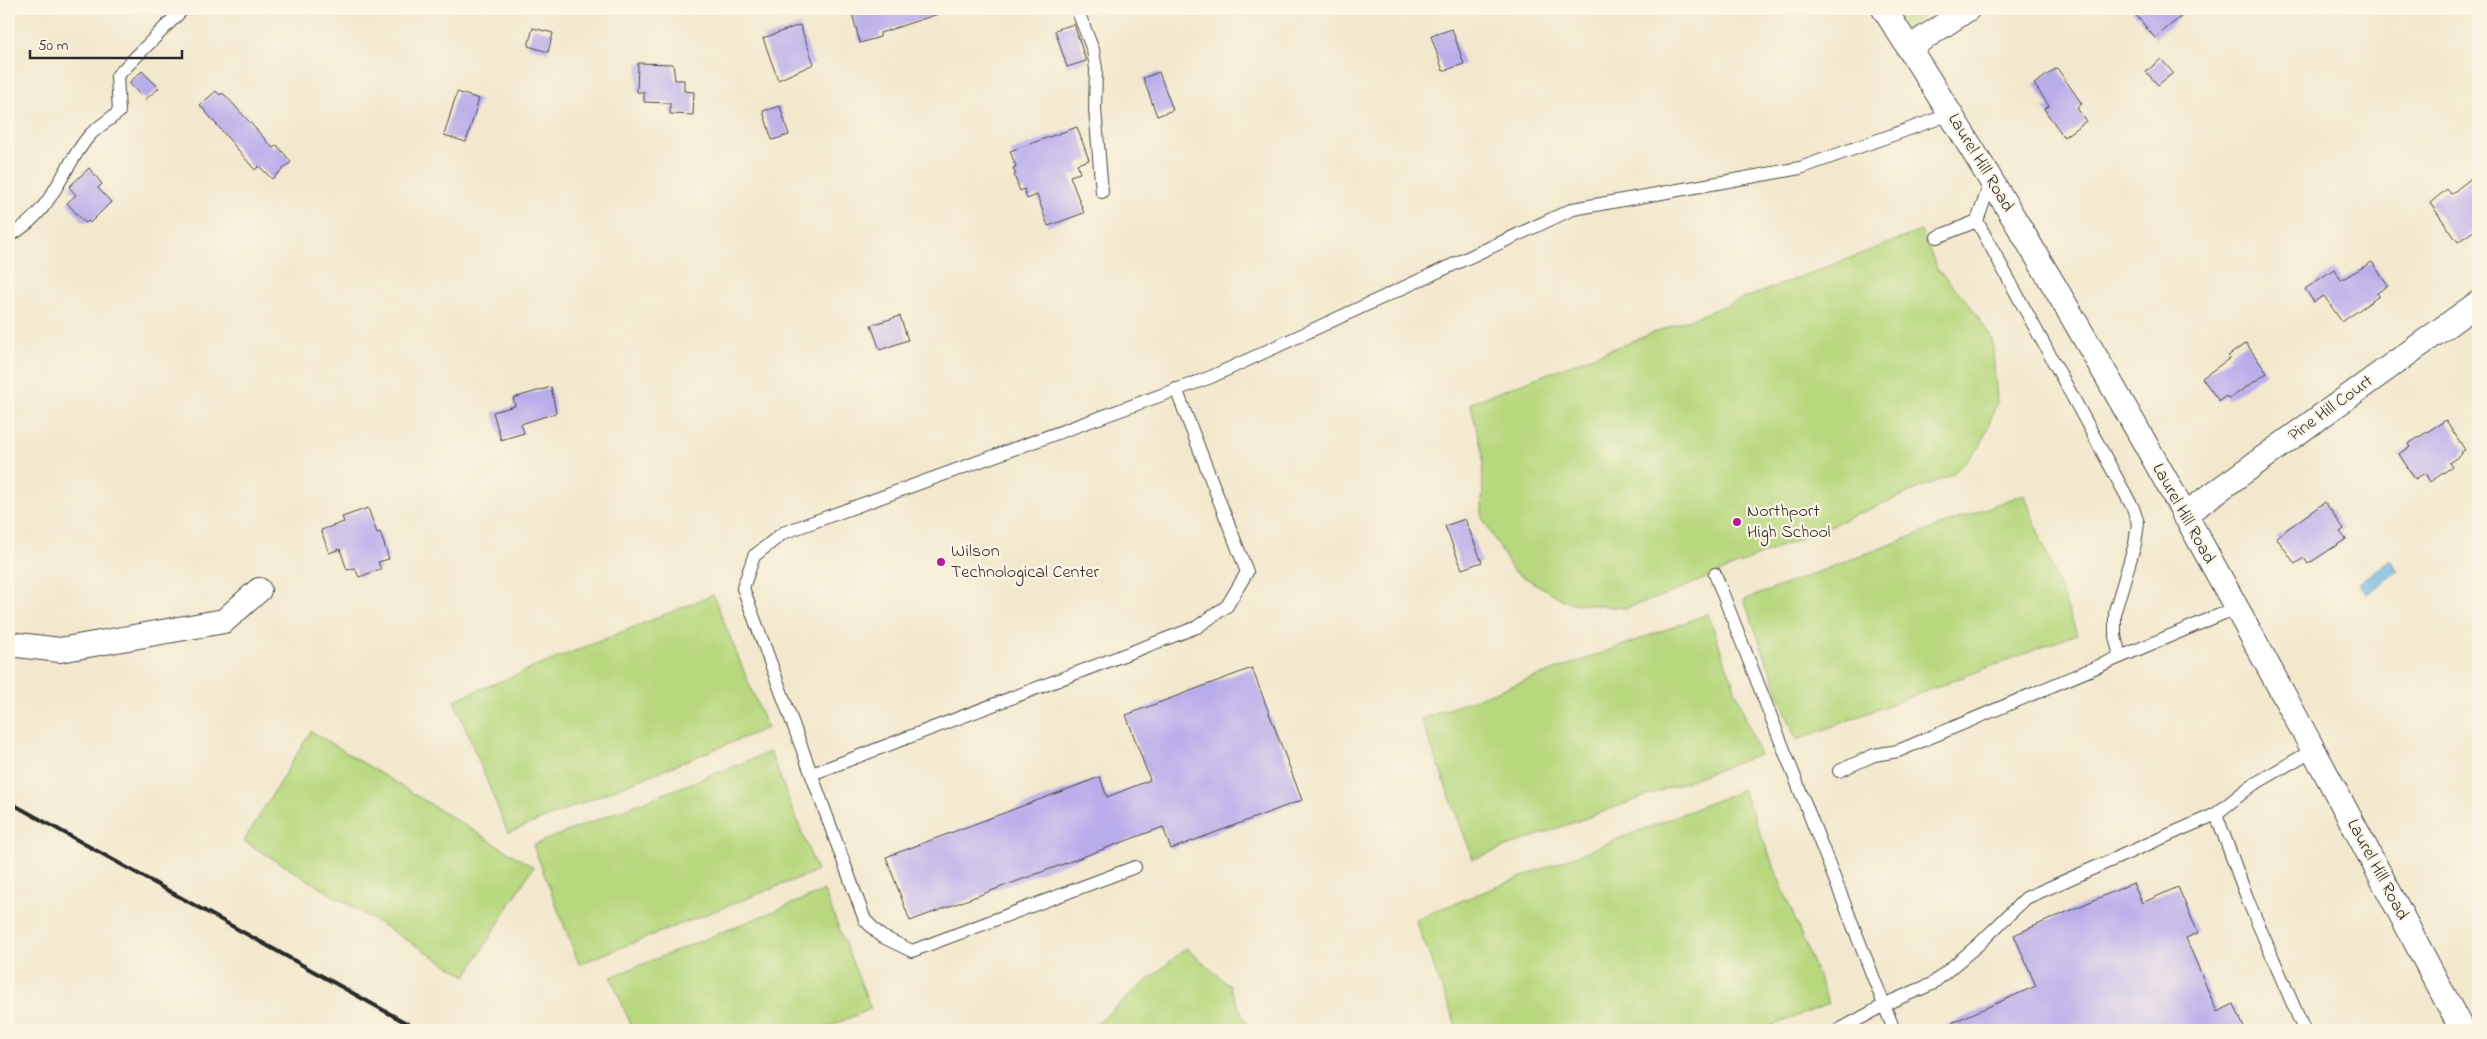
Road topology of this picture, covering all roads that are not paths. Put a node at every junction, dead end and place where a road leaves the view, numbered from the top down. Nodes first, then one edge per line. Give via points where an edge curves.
1 (183, 9) edge
2 (1077, 9) edge
3 (1884, 9) edge
4 (1968, 9) edge
5 (1909, 48) junction
6 (1951, 114) junction
7 (1991, 181) junction
8 (1102, 192) dead end
9 (1977, 220) junction
10 (9, 236) edge
11 (1937, 237) dead end
12 (2478, 303) edge
13 (1176, 390) junction
14 (2184, 515) junction
15 (1715, 574) dead end
16 (259, 590) dead end
17 (2236, 608) junction
18 (9, 644) edge
19 (2120, 656) junction
20 (2313, 750) junction
21 (1839, 771) dead end
22 (812, 774) junction
23 (2216, 814) junction
24 (1135, 867) dead end
25 (1883, 1006) junction
26 (1839, 1030) edge
27 (1894, 1030) edge
28 (2304, 1030) edge
29 (2462, 1030) edge

1 - 10 lane via 117,76 118,112 89,136 42,210
2 - 8 lane via 1093,50 1096,69 1095,110
3 - 5 street, Laurel Hill Road
4 - 5 street
5 - 6 street, Laurel Hill Road
6 - 7 street, Laurel Hill Road
6 - 13 lane via 1800,168 1573,209 1211,377
7 - 9 lane
7 - 14 street, Laurel Hill Road
9 - 11 lane
9 - 19 lane via 2136,515 2135,544 2115,611 2115,636
12 - 14 street, Pine Hill Court
13 - 22 lane via 1246,572 1227,606 1197,627
13 - 22 lane via 783,533 754,556 742,588
14 - 17 street, Laurel Hill Road
15 - 25 lane
16 - 18 street via 224,621 60,650
17 - 19 lane
17 - 20 street, Laurel Hill Road
19 - 21 lane via 1898,752 1874,755
20 - 23 lane via 2252,786
20 - 29 street, Laurel Hill Road
22 - 24 lane via 866,920 882,936 912,951
23 - 25 lane via 2026,898 1932,984
23 - 28 lane via 2249,903
25 - 26 lane
25 - 27 lane

